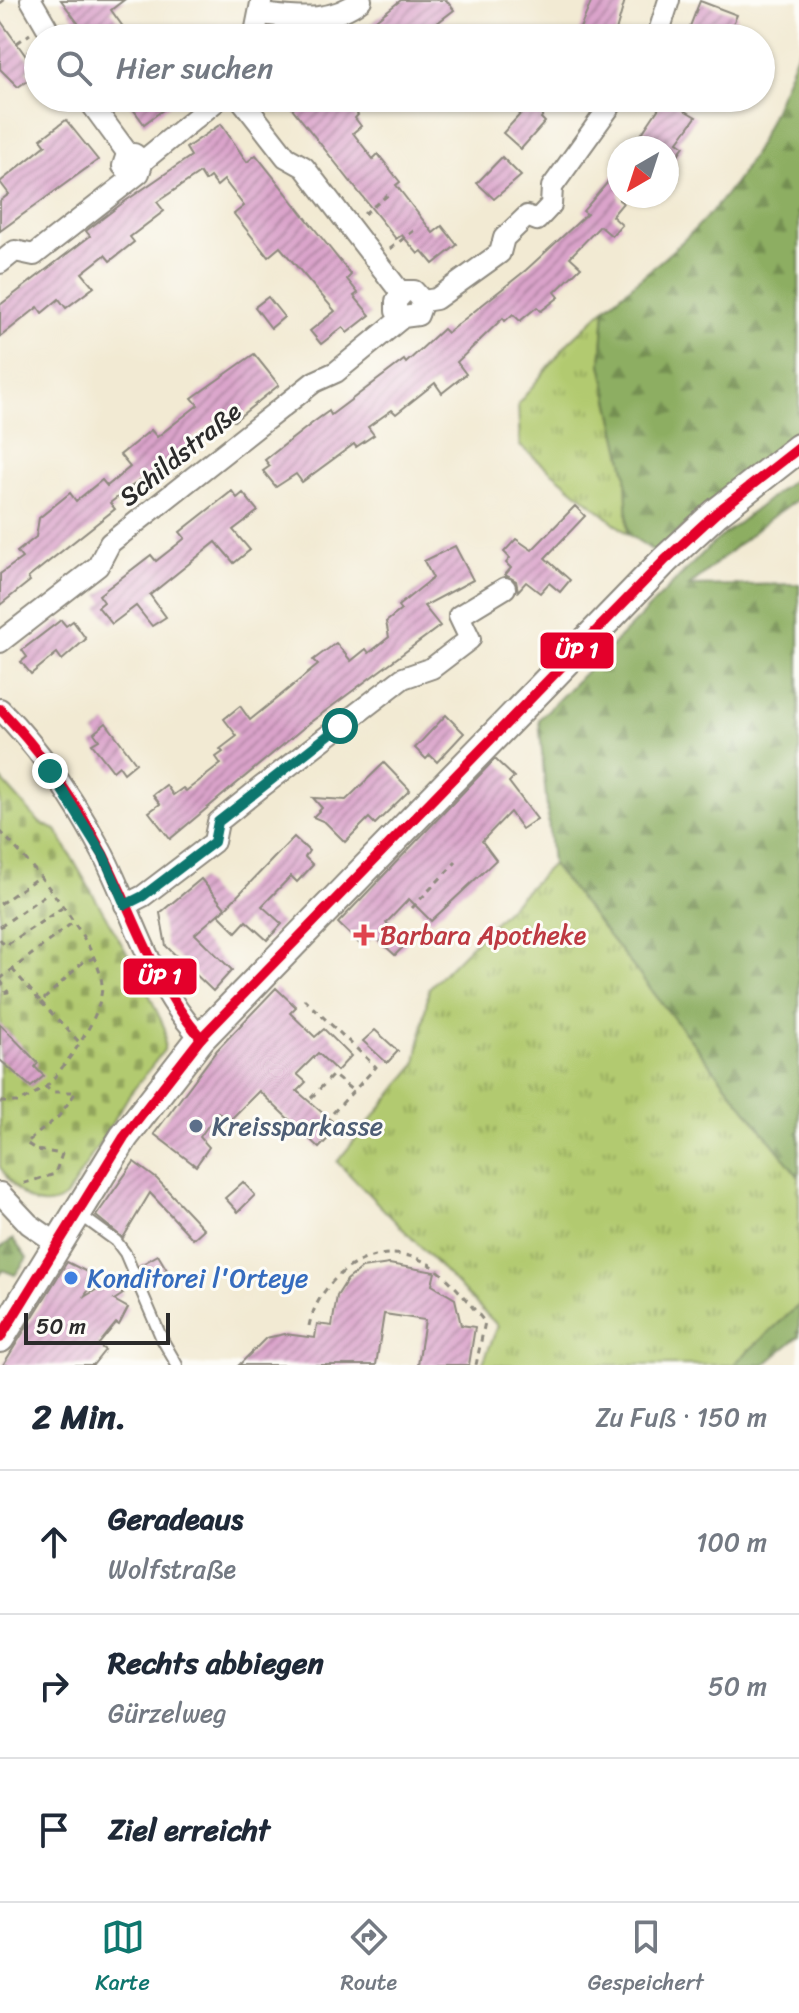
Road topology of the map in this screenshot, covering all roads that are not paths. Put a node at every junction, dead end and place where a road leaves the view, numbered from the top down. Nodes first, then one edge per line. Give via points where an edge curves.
1 (31, 0) edge
2 (361, 0) edge
3 (669, 0) edge
4 (261, 7) edge
5 (45, 24) edge
6 (661, 24) edge
7 (97, 112) edge
8 (203, 112) edge
9 (251, 112) edge
10 (606, 112) edge
11 (134, 167) junction
12 (0, 263) edge
13 (401, 293) junction
14 (423, 301) junction
15 (403, 317) junction
16 (799, 448) edge
17 (505, 588) dead end
18 (0, 642) edge
19 (0, 709) edge
20 (125, 905) junction
21 (201, 1038) junction
22 (0, 1193) edge
23 (77, 1213) junction
24 (58, 1244) junction
25 (0, 1338) edge
26 (177, 1365) edge

1 - 5 street
2 - 4 street via 332,17
3 - 6 street
7 - 11 street
8 - 11 street
9 - 13 street via 286,157 304,167
10 - 14 street, Schildstraße via 552,187 551,205 537,220 527,216 504,238 500,253 436,299
11 - 12 street via 34,255 15,251
13 - 14 street via 414,291
13 - 15 street via 395,306
14 - 15 street, Schildstraße via 418,315
15 - 18 street, Schildstraße via 110,543 98,566
16 - 21 main road via 665,560
17 - 20 street via 459,616 470,639 432,668 403,678 301,756 218,822 214,842
19 - 20 street via 65,794 103,855
20 - 21 street via 158,978
21 - 23 main road via 124,1137
22 - 24 street via 29,1224
23 - 24 main road
23 - 26 lane via 125,1253
24 - 25 main road

